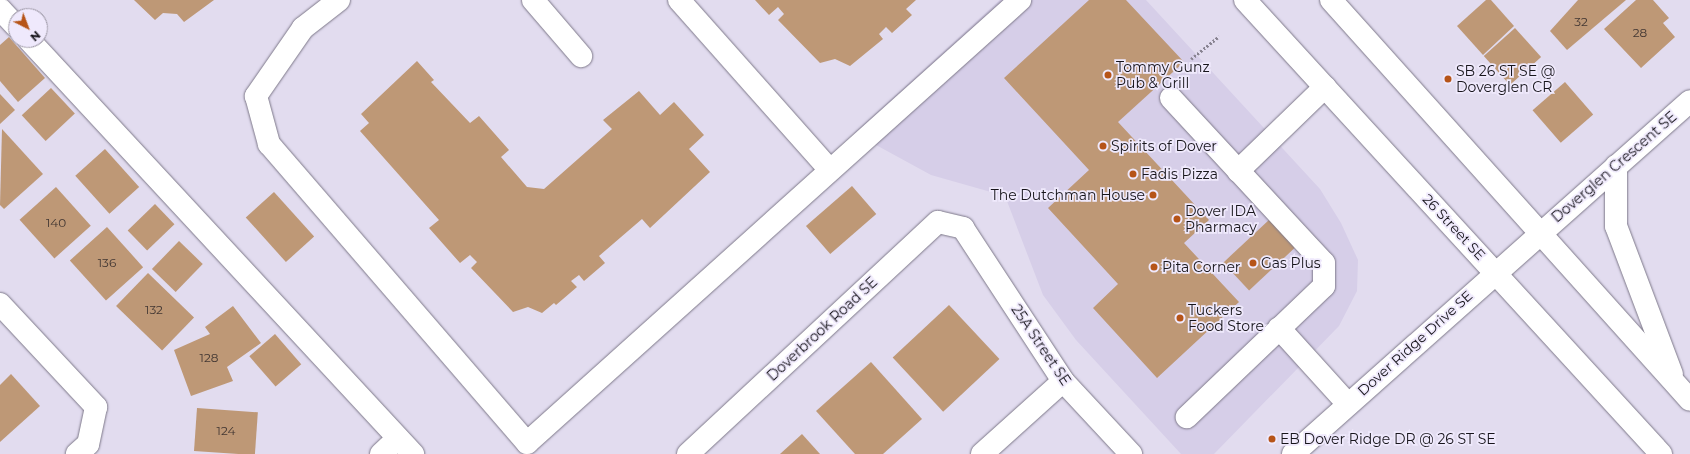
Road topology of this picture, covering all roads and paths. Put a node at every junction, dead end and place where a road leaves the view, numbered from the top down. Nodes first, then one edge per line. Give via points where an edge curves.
1 (339, 0) edge
2 (533, 0) edge
3 (679, 0) edge
4 (1020, 0) edge
5 (1245, 0) edge
6 (1331, 0) edge
7 (0, 9) edge
8 (8, 18) edge
9 (1219, 36) dead end
10 (36, 48) edge
11 (581, 56) dead end
12 (1191, 59) dead end
13 (1325, 87) junction
14 (1171, 98) dead end
15 (1690, 101) edge
16 (1616, 166) junction
17 (830, 170) junction
18 (1238, 171) junction
19 (963, 228) joint
20 (1538, 232) junction
21 (1495, 271) junction
22 (0, 304) edge
23 (1279, 328) junction
24 (1063, 381) junction
25 (1684, 394) edge
26 (1348, 404) junction
27 (1187, 417) dead end
28 (398, 438) junction
29 (77, 454) edge
30 (380, 454) edge
31 (414, 454) edge
32 (688, 454) edge
33 (982, 454) edge
34 (1131, 454) edge
35 (1293, 454) edge
36 (1661, 454) edge

1 - 17 street via 303,28 256,96 268,144 527,443
2 - 11 street
3 - 17 street
4 - 17 street
5 - 13 street, 26 Street SE
6 - 20 street
7 - 8 street
9 - 12 path
10 - 28 street
13 - 18 street
13 - 21 street, 26 Street SE
14 - 18 street
15 - 16 street, Doverglen Crescent SE
16 - 20 street, Doverglen Crescent SE
16 - 25 street via 1616,226
18 - 23 street via 1324,264 1324,286
19 - 24 street, 25A Street SE
19 - 32 street, Doverbrook Road SE via 938,222
20 - 21 street, Dover Ridge Drive SE
20 - 25 street
21 - 26 street, Dover Ridge Drive SE
21 - 36 street, 26 Street SE
22 - 29 street via 96,407 88,444
23 - 26 street
23 - 27 street
24 - 33 street
24 - 34 street, 25A Street SE
26 - 35 street, Dover Ridge Drive SE
28 - 30 street
28 - 31 street

